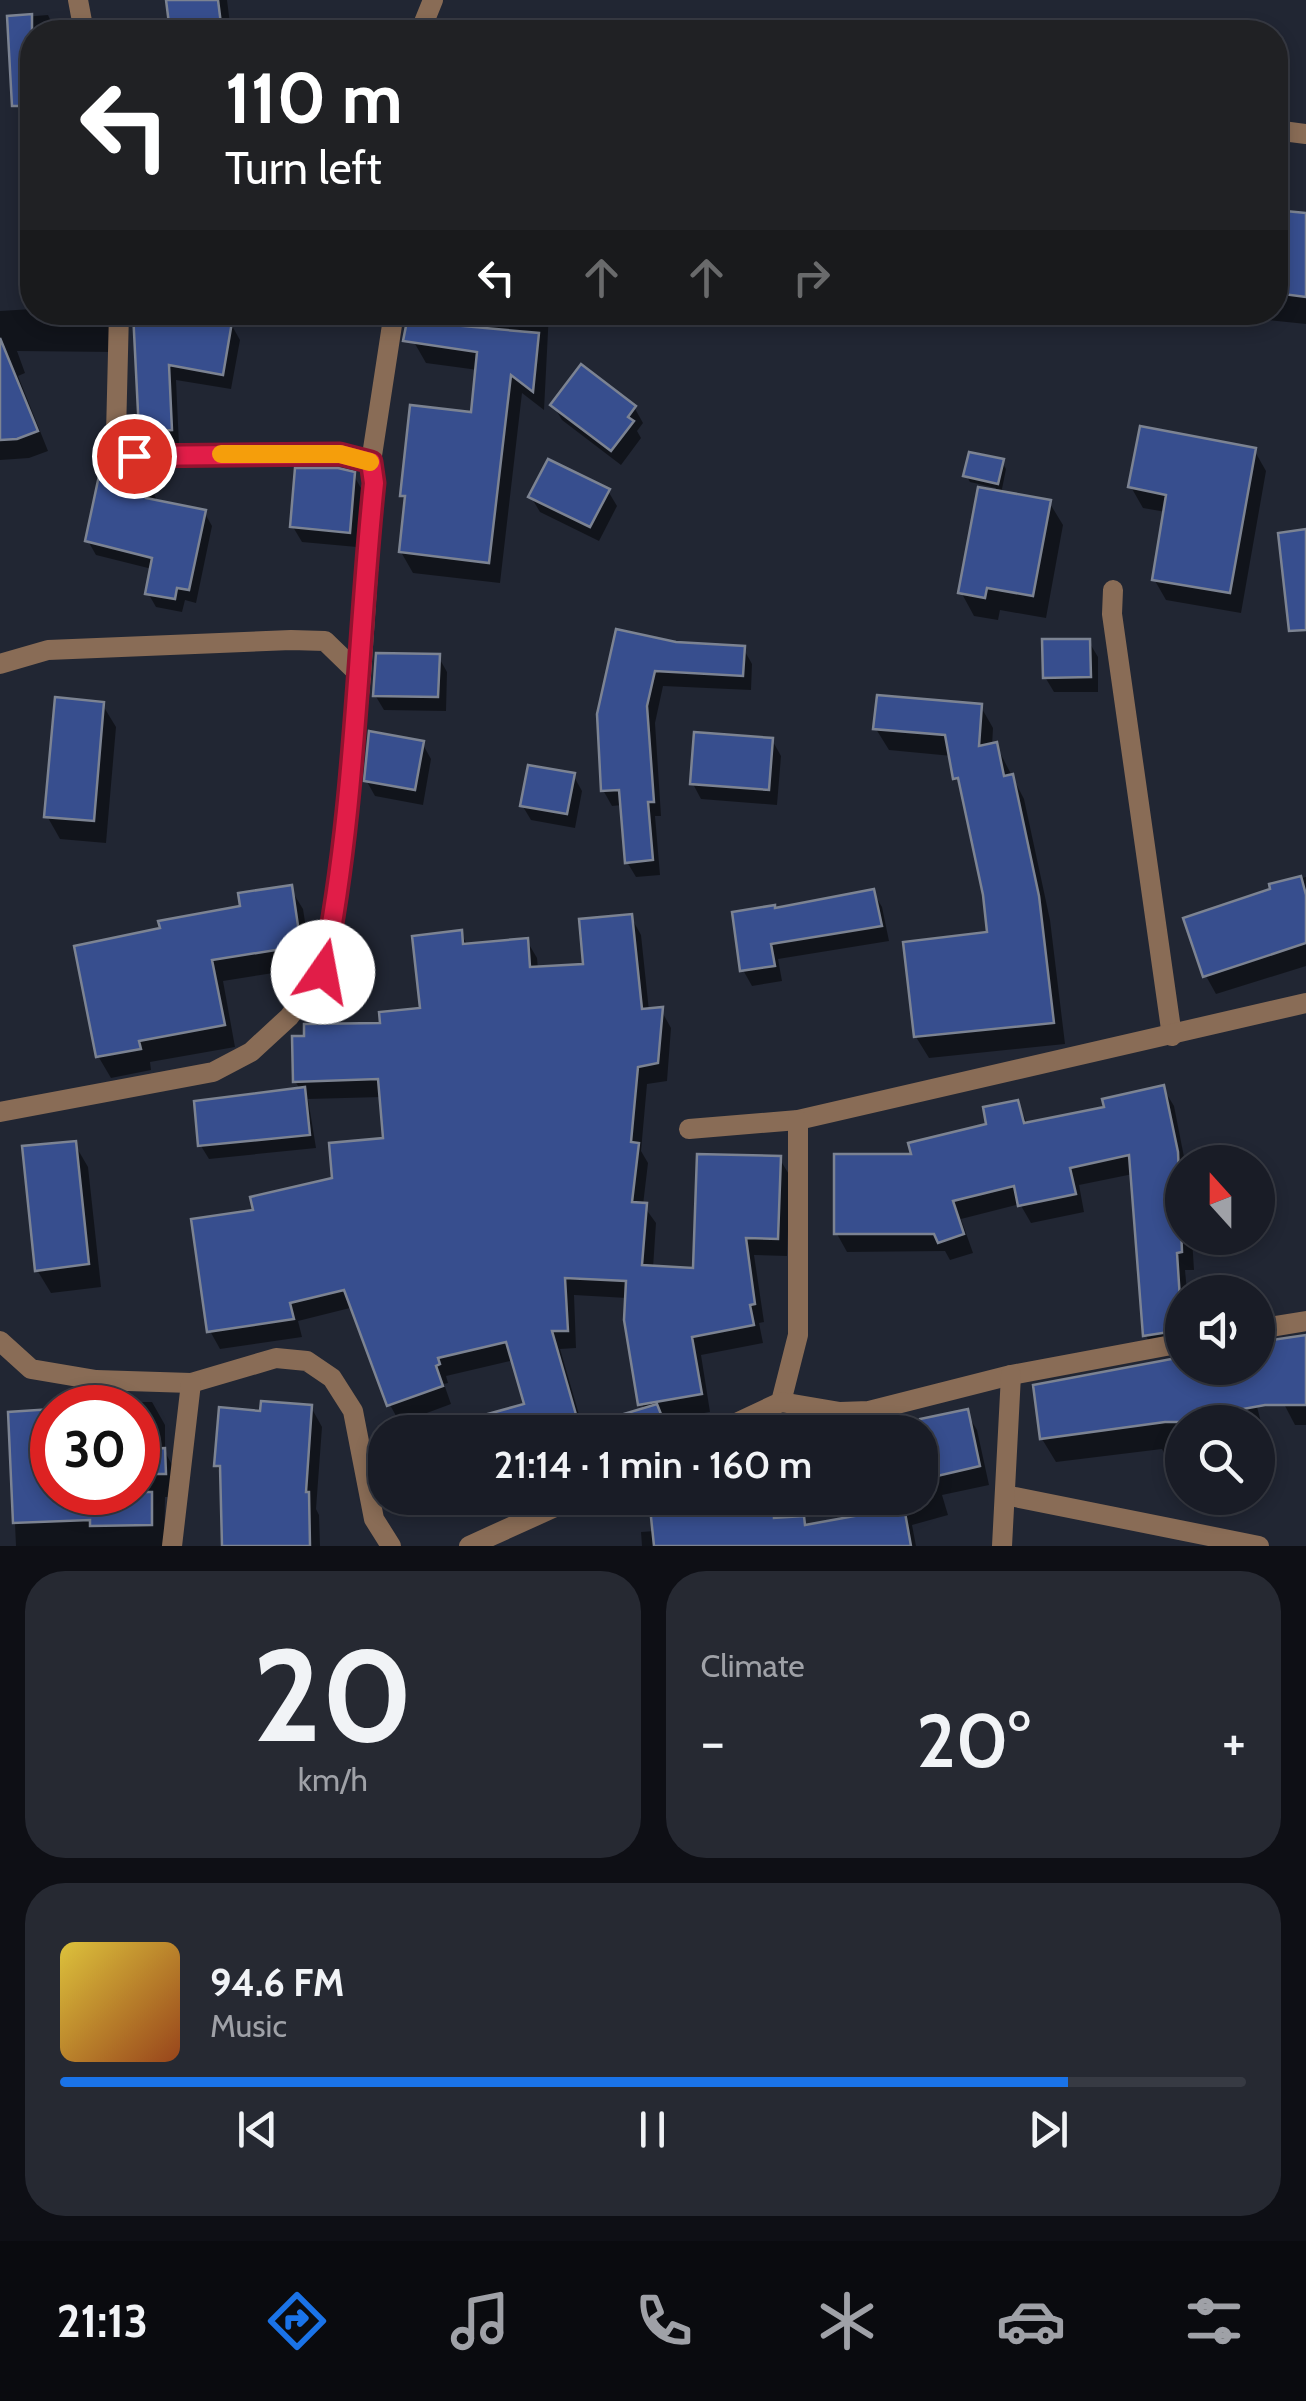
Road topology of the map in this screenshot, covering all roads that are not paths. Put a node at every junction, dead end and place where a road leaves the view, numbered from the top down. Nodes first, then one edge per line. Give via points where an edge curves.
1 (119, 325) edge
2 (392, 325) edge
3 (371, 462) junction
4 (1113, 590) dead end
5 (0, 664) edge
6 (360, 676) junction
7 (1306, 1003) edge
8 (1172, 1036) junction
9 (0, 1112) edge
10 (798, 1120) junction
11 (689, 1130) dead end
12 (1306, 1321) edge
13 (1275, 1326) edge
14 (0, 1341) edge
15 (1165, 1346) edge
16 (1011, 1375) junction
17 (192, 1383) junction
18 (780, 1402) junction
19 (753, 1415) edge
20 (1005, 1495) junction
21 (537, 1515) edge
22 (172, 1546) edge
23 (392, 1546) edge
24 (469, 1546) edge
25 (1002, 1546) edge
26 (1260, 1546) edge

1 - 3 street via 116,434 134,456 340,454
2 - 3 street
3 - 6 street
4 - 8 street
5 - 6 street via 48,650 325,641
6 - 9 street via 337,903 323,972 289,1017 251,1052 213,1072
7 - 8 street
8 - 10 street
10 - 11 street
10 - 18 street via 798,1335
12 - 13 street
14 - 17 street via 32,1370
15 - 16 street
16 - 18 street via 869,1411
16 - 20 street
17 - 22 street
17 - 23 street via 276,1358 307,1361 332,1378 353,1412 374,1519
18 - 19 street
20 - 25 street
20 - 26 street
21 - 24 street

